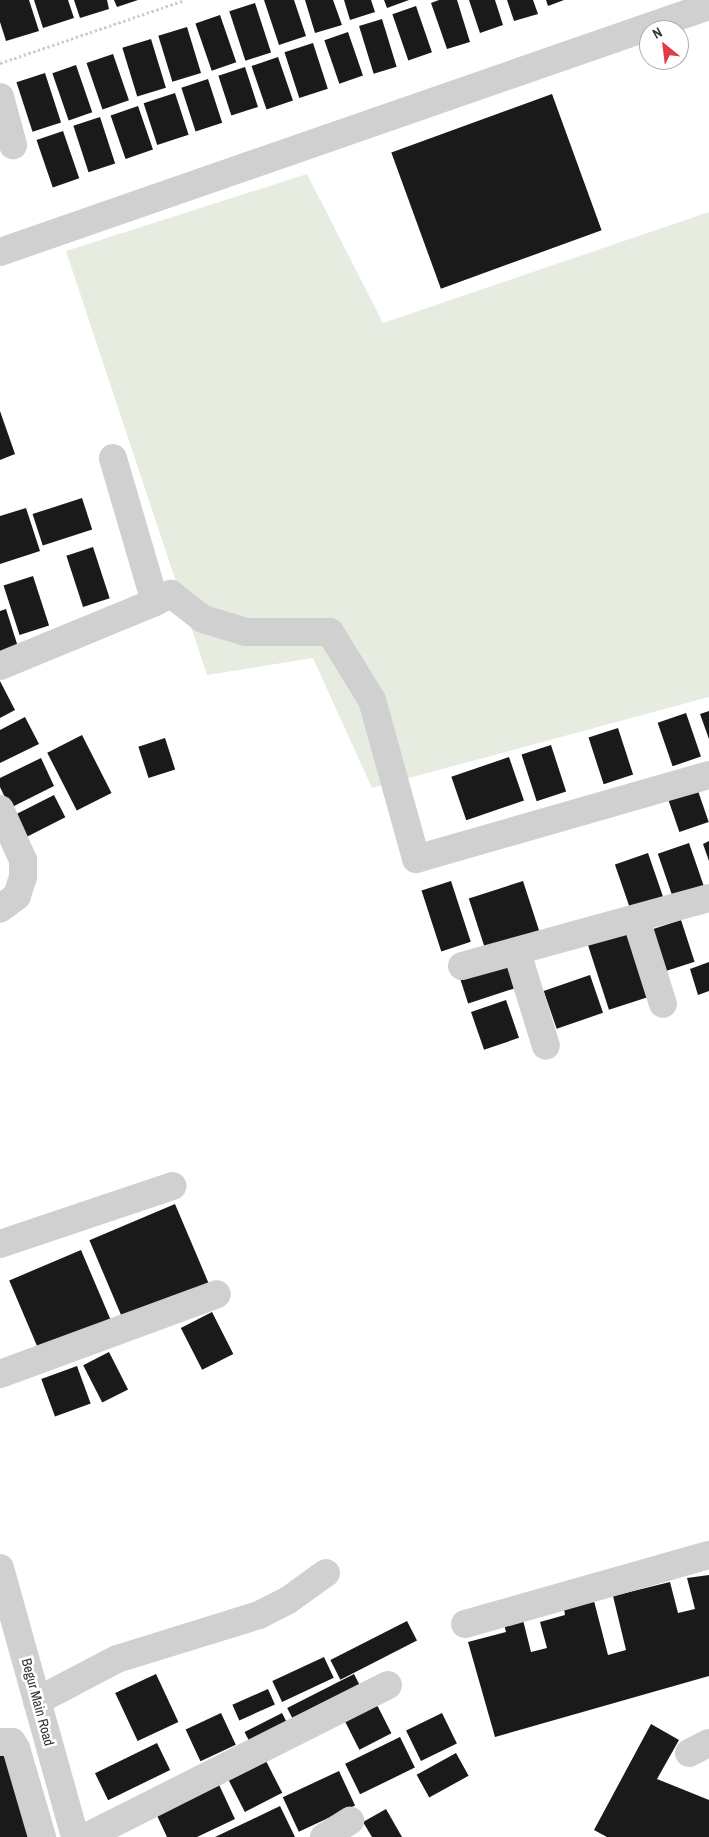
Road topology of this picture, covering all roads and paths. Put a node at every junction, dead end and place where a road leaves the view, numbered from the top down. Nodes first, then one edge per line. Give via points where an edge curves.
1 (185, 0) edge
2 (709, 6) edge
3 (0, 63) edge
4 (0, 97) edge
5 (13, 145) dead end
6 (0, 252) edge
7 (113, 458) dead end
8 (155, 602) junction
9 (0, 666) edge
10 (709, 775) edge
11 (0, 809) edge
12 (709, 898) edge
13 (0, 909) edge
14 (636, 919) junction
15 (517, 952) junction
16 (462, 966) dead end
17 (663, 1004) dead end
18 (546, 1046) dead end
19 (172, 1186) dead end
20 (0, 1244) edge
21 (217, 1294) dead end
22 (0, 1374) edge
23 (709, 1555) edge
24 (0, 1568) edge
25 (326, 1573) dead end
26 (465, 1624) dead end
27 (388, 1686) dead end
28 (37, 1701) junction
29 (0, 1742) edge
30 (54, 1762) junction
31 (23, 1770) junction
32 (350, 1821) dead end
33 (42, 1837) edge
34 (75, 1837) edge
35 (86, 1837) edge
36 (324, 1837) edge

1 - 3 path
2 - 6 street
4 - 5 street
7 - 8 street
8 - 9 street
8 - 10 street via 171,594 203,619 246,632 330,632 372,700 416,859
11 - 13 street via 23,860 23,877 17,896
12 - 14 street
14 - 15 street
14 - 17 street
15 - 16 street
15 - 18 street
19 - 20 street
21 - 22 street
23 - 26 street
24 - 28 street, Begur Main Road
25 - 28 street via 287,1601 259,1615 118,1659
27 - 35 street
28 - 30 street, Begur Main Road
29 - 31 street via 12,1742
30 - 31 street
30 - 34 street, Begur Main Road
31 - 33 street
32 - 36 street

